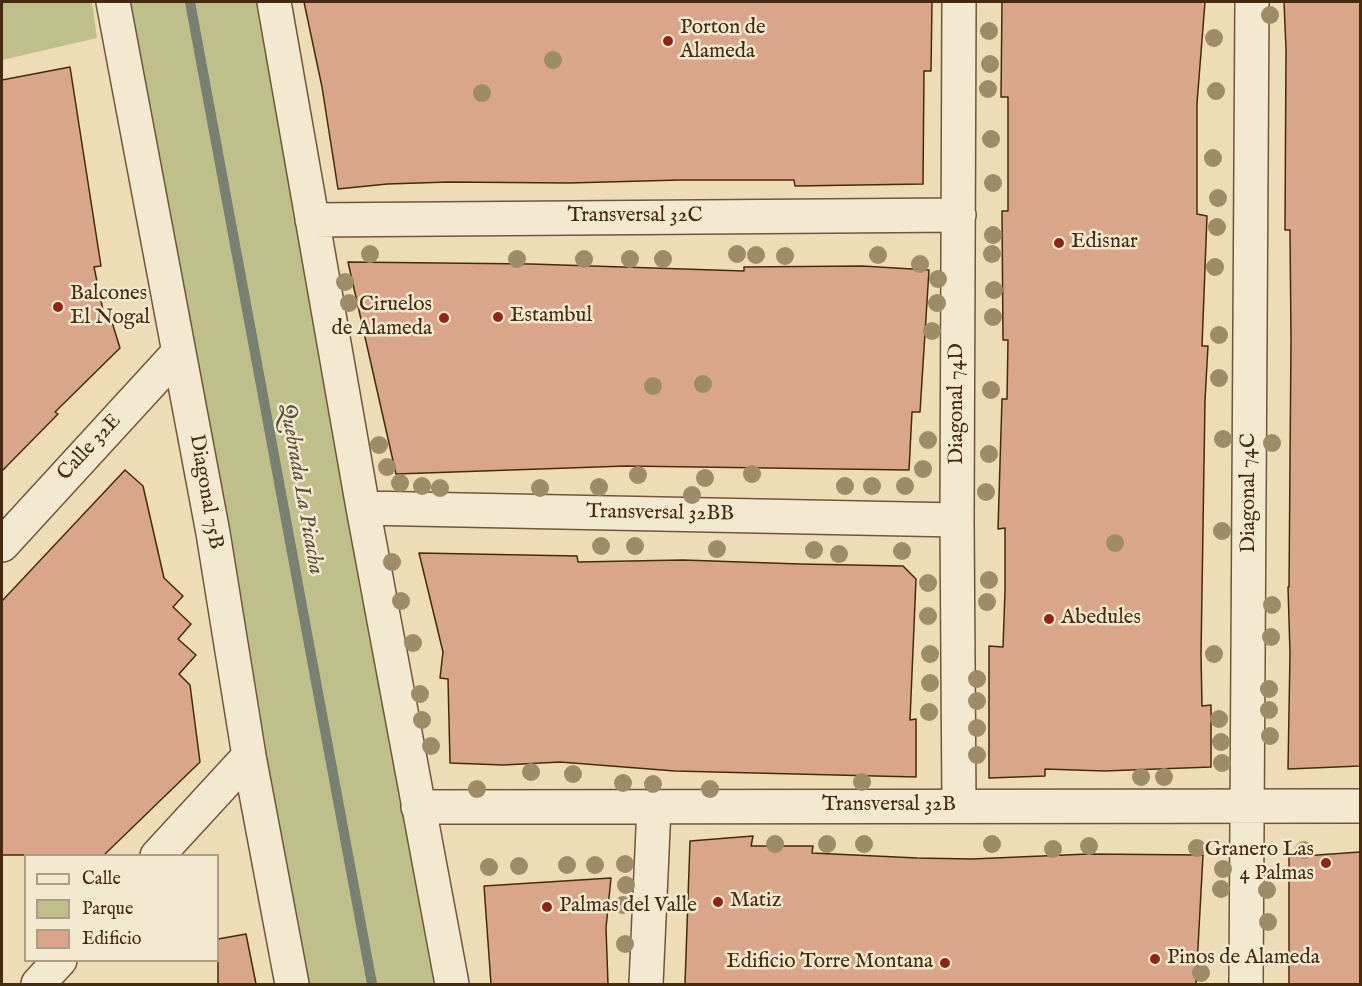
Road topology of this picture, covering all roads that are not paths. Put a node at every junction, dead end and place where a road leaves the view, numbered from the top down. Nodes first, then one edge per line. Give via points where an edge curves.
1 (113, 2) edge
2 (274, 2) edge
3 (959, 2) edge
4 (1252, 2) edge
5 (959, 215) junction
6 (312, 220) junction
7 (179, 352) junction
8 (363, 508) junction
9 (957, 520) junction
10 (2, 545) edge
11 (249, 756) junction
12 (960, 806) junction
13 (1248, 806) junction
14 (1360, 806) edge
15 (418, 807) junction
16 (654, 807) junction
17 (159, 854) edge
18 (58, 962) edge
19 (38, 984) edge
20 (292, 984) edge
21 (452, 984) edge
22 (646, 984) edge
23 (1246, 984) edge

1 - 7 street, Diagonal 75B
2 - 6 street
3 - 5 street, Diagonal 74D
4 - 13 street, Diagonal 74C
5 - 6 street, Transversal 32C
5 - 9 street, Diagonal 74D
6 - 8 street
7 - 10 street, Calle 32E
7 - 11 street, Diagonal 75B
8 - 9 street, Transversal 32BB
8 - 15 street
9 - 12 street, Diagonal 74D
11 - 17 street
11 - 20 street, Diagonal 75B
12 - 13 street, Transversal 32B
12 - 16 street, Transversal 32B
13 - 14 street, Transversal 32B
13 - 23 street, Diagonal 74C
15 - 16 street, Transversal 32B
15 - 21 street
16 - 22 street
18 - 19 street

